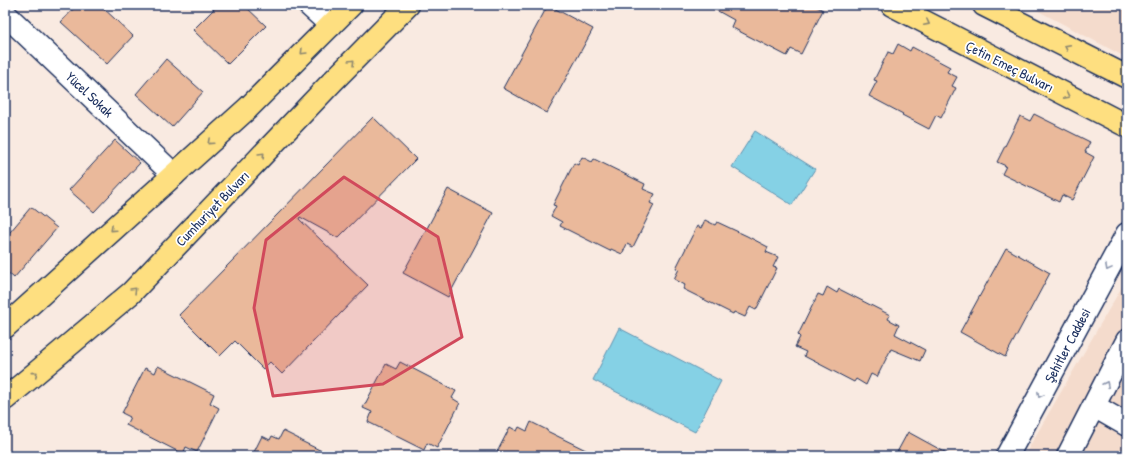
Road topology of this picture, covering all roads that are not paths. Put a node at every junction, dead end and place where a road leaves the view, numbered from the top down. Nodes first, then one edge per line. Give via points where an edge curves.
1 (309, 5) edge
2 (351, 5) edge
3 (408, 5) edge
4 (892, 5) edge
5 (984, 5) edge
6 (5, 14) edge
7 (331, 25) junction
8 (1127, 77) edge
9 (1127, 126) edge
10 (174, 174) junction
11 (1127, 234) edge
12 (5, 327) edge
13 (1127, 341) edge
14 (5, 399) edge
15 (1094, 406) junction
16 (1127, 425) edge
17 (1007, 456) edge
18 (1068, 456) edge

1 - 7 street
2 - 7 main road
14 -> 3 main road, Cumhuriyet Bulvarı via 131,293
4 -> 9 main road, Çetin Emeç Bulvarı
8 -> 5 main road
6 - 10 street, Yücel Sokak
7 -> 10 main road via 248,108
10 -> 12 main road
11 -> 17 street, Şehitler Caddesi
15 -> 13 street
15 - 16 street
15 - 18 street

